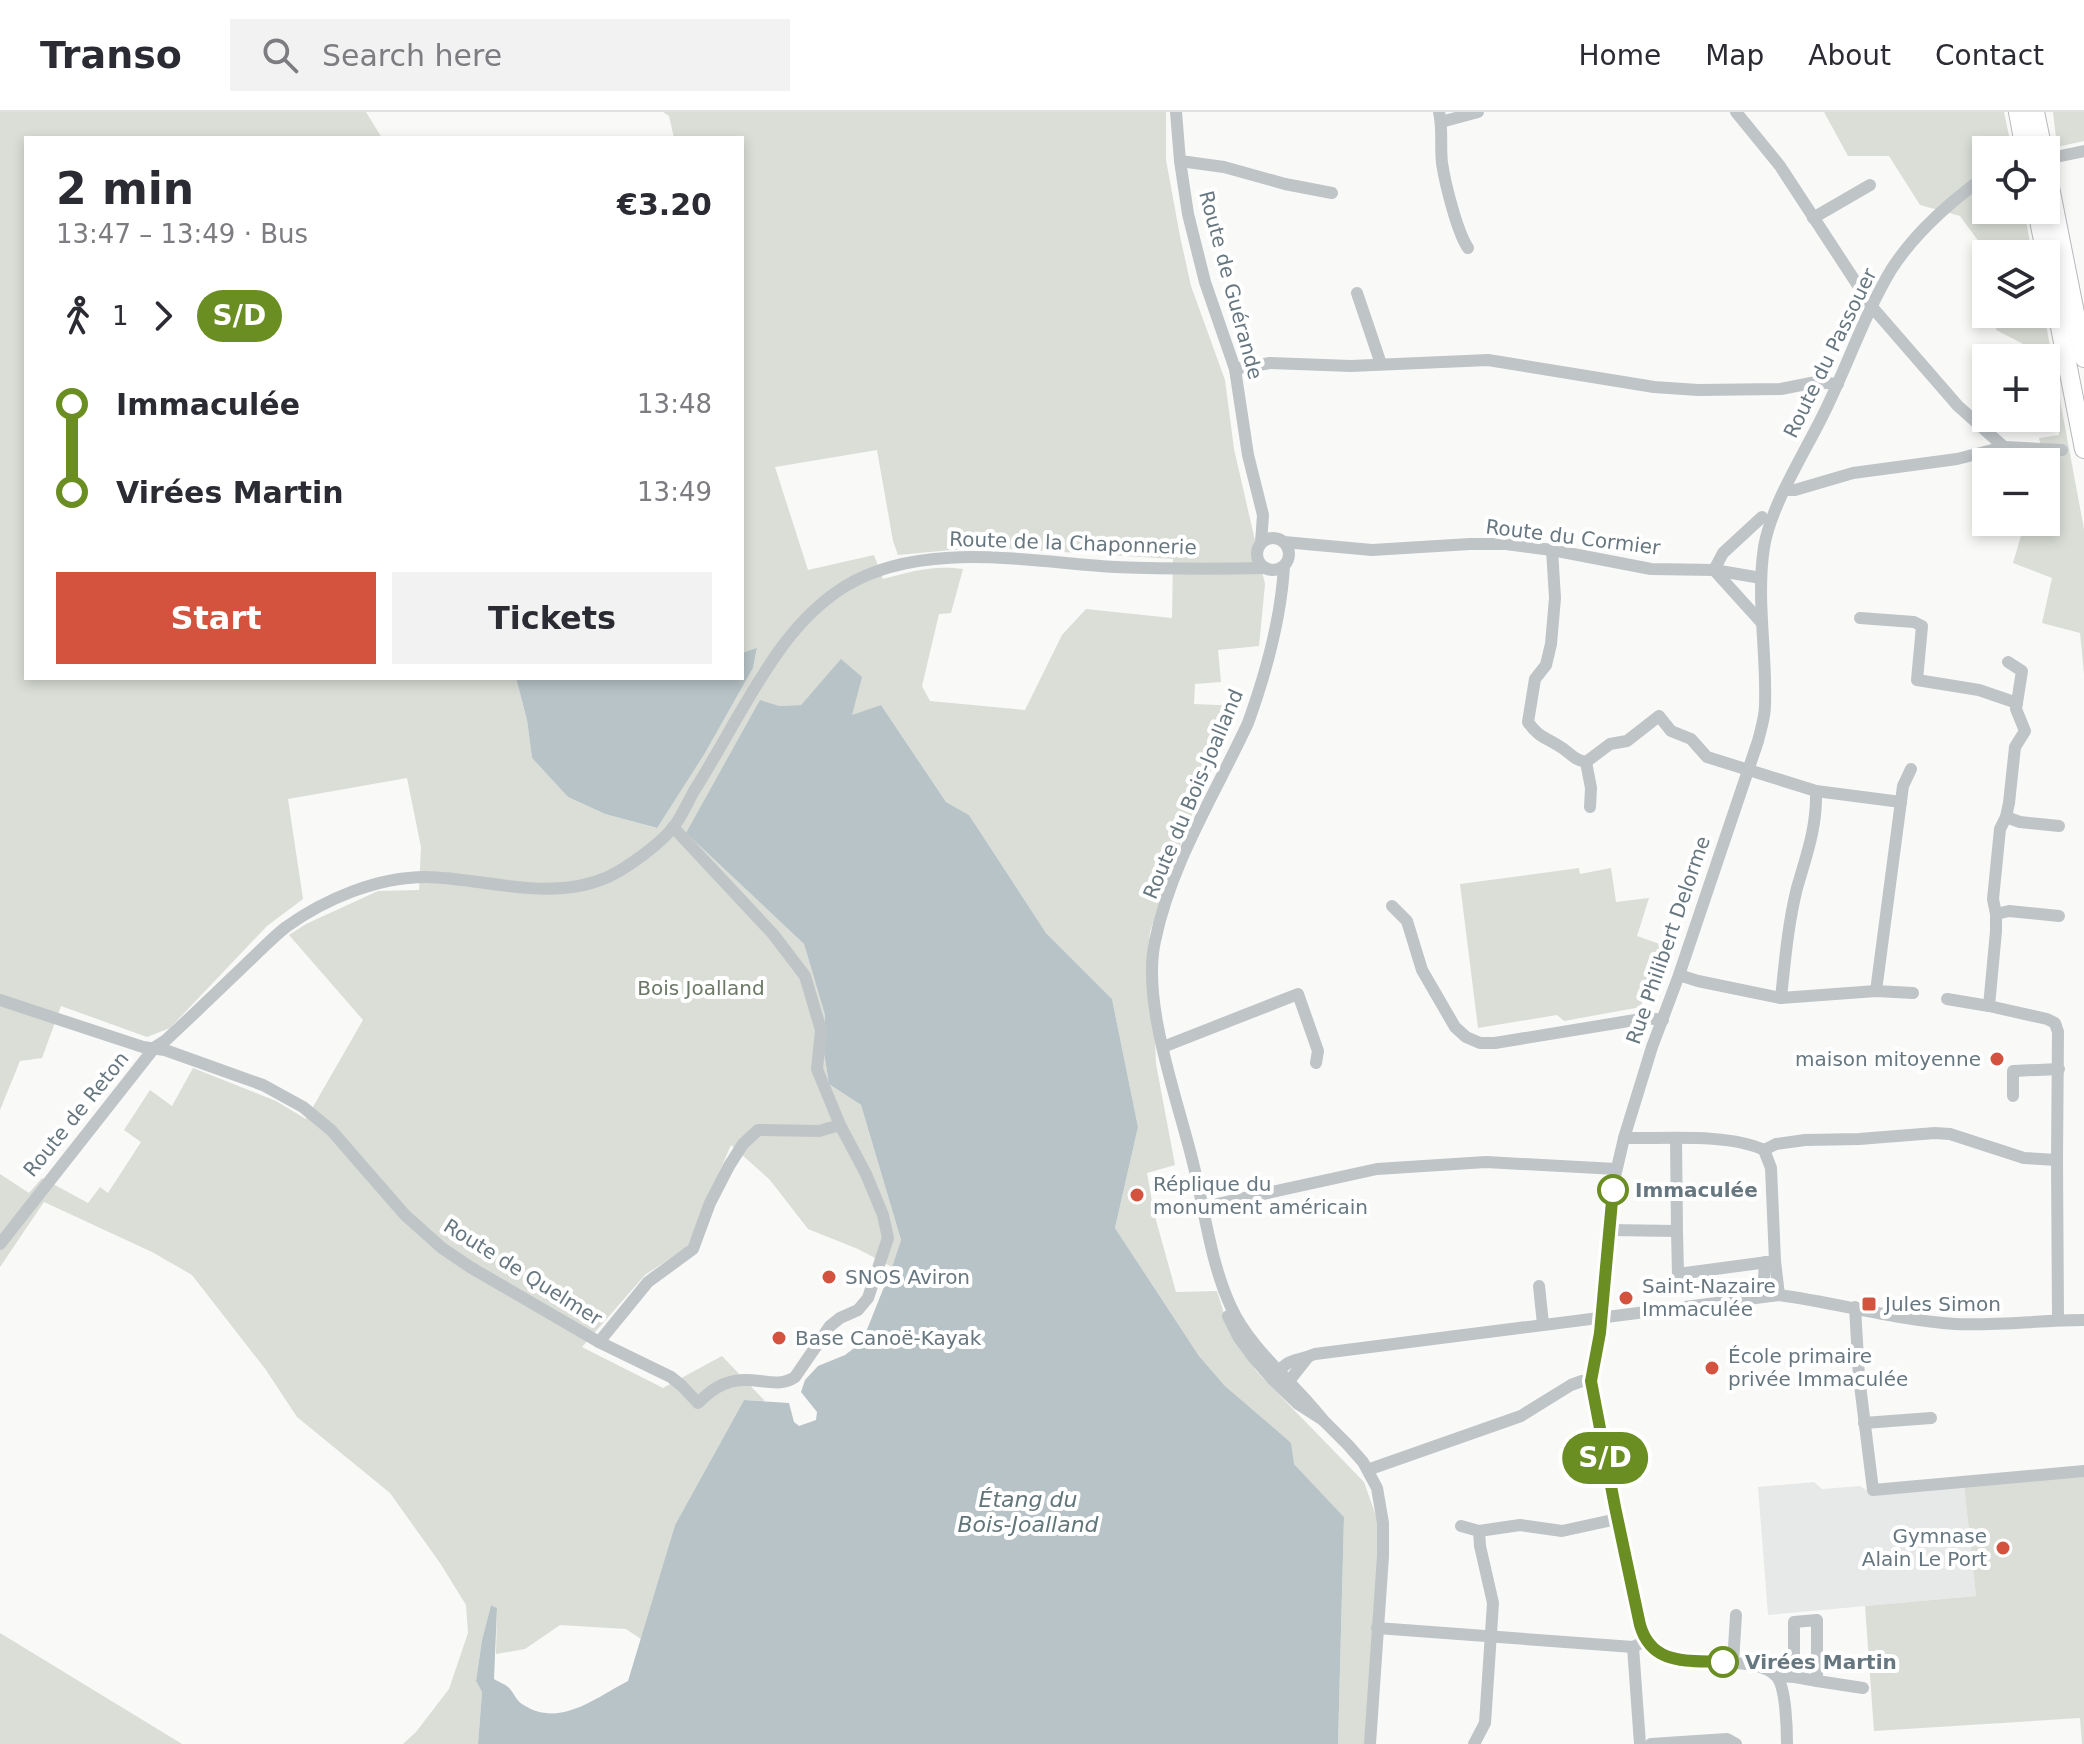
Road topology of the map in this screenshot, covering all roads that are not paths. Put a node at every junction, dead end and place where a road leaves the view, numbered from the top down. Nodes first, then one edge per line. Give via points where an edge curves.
1 (1176, 112) edge
2 (1478, 112) edge
3 (1736, 112) edge
4 (2018, 112) edge
5 (2035, 112) edge
6 (1440, 117) edge
7 (2029, 136) edge
8 (2034, 136) edge
9 (2084, 151) edge
10 (2060, 156) edge
11 (1180, 161) junction
12 (1870, 185) dead end
13 (1972, 186) edge
14 (1332, 193) dead end
15 (1813, 218) junction
16 (2040, 224) edge
17 (2057, 224) edge
18 (1468, 248) dead end
19 (1357, 293) dead end
20 (1872, 307) junction
21 (2084, 358) edge
22 (1381, 364) junction
23 (1235, 369) junction
24 (1838, 384) junction
25 (2004, 447) junction
26 (2084, 449) edge
27 (2062, 450) dead end
28 (1785, 490) junction
29 (1263, 515) junction
30 (1762, 517) dead end
31 (1281, 540) junction
32 (1259, 547) junction
33 (1320, 547) junction
34 (1552, 550) junction
35 (1286, 563) junction
36 (1229, 569) junction
37 (1268, 569) junction
38 (1714, 570) junction
39 (1761, 578) junction
40 (1279, 607) junction
41 (1860, 618) dead end
42 (1761, 622) junction
43 (2008, 662) dead end
44 (2017, 703) junction
45 (1586, 762) junction
46 (1911, 769) dead end
47 (1748, 770) junction
48 (1816, 791) junction
49 (1901, 802) junction
50 (1590, 807) dead end
51 (2006, 817) junction
52 (2059, 826) dead end
53 (673, 827) junction
54 (1392, 906) dead end
55 (1996, 914) junction
56 (2059, 916) dead end
57 (1679, 975) junction
58 (1876, 991) junction
59 (1913, 993) dead end
60 (1781, 998) junction
61 (1947, 999) dead end
62 (0, 1000) edge
63 (1989, 1006) junction
64 (1663, 1020) junction
65 (155, 1047) junction
66 (1163, 1047) junction
67 (1316, 1063) dead end
68 (2059, 1069) junction
69 (1174, 1092) junction
70 (2013, 1096) dead end
71 (840, 1125) junction
72 (1624, 1138) junction
73 (1676, 1139) junction
74 (1764, 1150) junction
75 (2057, 1160) junction
76 (1616, 1169) junction
77 (1199, 1208) junction
78 (1609, 1230) junction
79 (1677, 1231) junction
80 (0, 1244) edge
81 (1770, 1262) junction
82 (1539, 1286) dead end
83 (1779, 1295) junction
84 (1763, 1296) junction
85 (1855, 1307) junction
86 (1601, 1317) junction
87 (2058, 1320) junction
88 (2084, 1320) edge
89 (1543, 1324) junction
90 (599, 1342) junction
91 (1258, 1355) junction
92 (1301, 1357) junction
93 (1279, 1376) junction
94 (1591, 1381) junction
95 (1931, 1418) dead end
96 (1864, 1423) junction
97 (2084, 1471) edge
98 (1369, 1472) junction
99 (1617, 1519) junction
100 (1461, 1526) dead end
101 (1479, 1531) junction
102 (1736, 1615) dead end
103 (1377, 1628) junction
104 (1491, 1636) junction
105 (1639, 1644) junction
106 (1794, 1660) junction
107 (1733, 1663) junction
108 (1777, 1676) junction
109 (1795, 1677) junction
110 (1817, 1681) junction
111 (1863, 1688) dead end
112 (1370, 1744) edge
113 (1474, 1744) edge
114 (1640, 1744) edge
115 (1651, 1744) edge
116 (1736, 1744) edge
117 (1787, 1744) edge

1 - 11 street, Route de Guérande
2 - 6 street
3 - 15 street
4 - 7 highway
5 - 8 highway
6 - 18 street via 1442,163
9 - 10 street
11 - 14 street
11 - 23 street, Route de Guérande via 1198,257
12 - 15 street
13 - 20 street, Route du Passouer via 1926,228 1893,268
15 - 20 street
16 - 26 highway
17 - 21 highway
19 - 22 street
20 - 24 street, Route du Passouer
20 - 25 street via 1958,406
22 - 23 street via 1270,363
22 - 24 street via 1488,360 1698,390
23 - 29 street, Route de Guérande
24 - 28 street, Route du Passouer
25 - 27 street
25 - 28 street
28 - 39 street, Route du Passouer via 1765,544
29 - 31 street, Route de Guérande
29 - 32 street, Route de Guérande
30 - 38 street via 1723,553
31 - 32 street via 1267,539
31 - 33 street, Route du Cormier
31 - 35 street via 1289,550
32 - 36 street via 1253,557
32 - 37 street via 1259,561
33 - 34 street, Route du Cormier via 1506,544
33 - 35 street
34 - 38 street, Route du Cormier via 1651,569
34 - 45 street via 1551,644 1546,665 1535,679 1528,722 1539,737
35 - 37 street
35 - 40 street, Route du Bois-Joalland
36 - 37 street, Route de la Chaponnerie
36 - 53 street, Route de la Chaponnerie via 937,558 846,586 785,642
37 - 40 street, Route du Bois-Joalland
38 - 39 street, Route du Cormier
38 - 42 street
39 - 42 street, Rue Philibert Delorme
40 - 66 street, Route du Bois-Joalland via 1248,723 1174,878 1154,942 1152,979
41 - 44 street via 1922,626 1917,680 1979,690
42 - 47 street, Rue Philibert Delorme via 1765,708
43 - 44 street via 2022,671
44 - 51 street via 2025,731 2015,747
45 - 47 street via 1610,744 1627,741 1659,716 1707,757
45 - 50 street
46 - 49 street
47 - 48 street
47 - 57 street, Rue Philibert Delorme
48 - 49 street
48 - 60 street via 1811,843 1787,933
49 - 58 street
51 - 52 street
51 - 55 street via 2000,829
53 - 65 street, Route de la Chaponnerie via 638,859 585,885 527,888 427,877 393,879 341,897 284,929
53 - 71 street via 805,976 821,1030 817,1069
54 - 64 street via 1407,921 1422,970 1455,1027 1480,1043
55 - 56 street
55 - 63 street
57 - 60 street
57 - 64 street, Rue Philibert Delorme
58 - 59 street
58 - 60 street
61 - 63 street
62 - 65 street, Route de Quelmer
63 - 68 street via 2055,1023
64 - 72 street, Rue Philibert Delorme
65 - 80 street, Route de Reton
65 - 90 street, Route de Quelmer via 263,1085 303,1107 442,1248
66 - 67 street via 1298,994 1318,1051
66 - 69 street, Route du Bois-Joalland
68 - 70 street via 2013,1071
68 - 75 street
69 - 77 street, Route du Bois-Joalland
69 - 77 street, Route du Bois-Joalland
71 - 90 street via 819,1131 758,1130 743,1144 717,1191 693,1249 648,1282
71 - 90 street, Route de Quelmer via 866,1174 888,1238 868,1298 830,1326 795,1377 781,1383 743,1380 714,1387 698,1403 671,1377
72 - 73 street
72 - 76 street, Rue Philibert Delorme
73 - 74 street
73 - 79 street
74 - 75 street via 1805,1140 1935,1133 2024,1158
74 - 81 street via 1771,1168
75 - 87 street
76 - 77 street via 1486,1162 1377,1169
76 - 78 street, Rue Philibert Delorme
77 - 91 street, Route du Bois-Joalland via 1201,1233 1225,1310 1239,1338
78 - 79 street
78 - 86 street, Rue Philibert Delorme
79 - 81 street via 1678,1274
81 - 83 street
81 - 84 street
82 - 89 street
83 - 84 street
83 - 85 street
84 - 86 street
85 - 87 street via 1956,1324
85 - 96 street
86 - 89 street
86 - 94 street, Rue Philibert Delorme
87 - 88 street
89 - 92 street
91 - 92 street
91 - 93 street, Route du Bois-Joalland
92 - 93 street
93 - 98 street, Route du Bois-Joalland via 1308,1400
94 - 98 street via 1571,1385 1521,1416
94 - 99 street, Rue Philibert Delorme
95 - 96 street
96 - 97 street via 1873,1490
98 - 103 street, Route du Bois-Joalland via 1383,1523
99 - 101 street via 1562,1531 1520,1525
99 - 105 street, Rue Philibert Delorme
100 - 101 street
101 - 104 street via 1493,1603
102 - 107 street
103 - 104 street
103 - 112 street, Route du Bois-Joalland
104 - 105 street
104 - 113 street via 1485,1723
105 - 107 street via 1676,1659
105 - 114 street, Rue Philibert Delorme
106 - 108 street via 1781,1664
106 - 109 street
106 - 110 street via 1794,1622 1817,1620
107 - 108 street
108 - 109 street
108 - 117 street
109 - 110 street
110 - 111 street
115 - 116 street via 1727,1739

